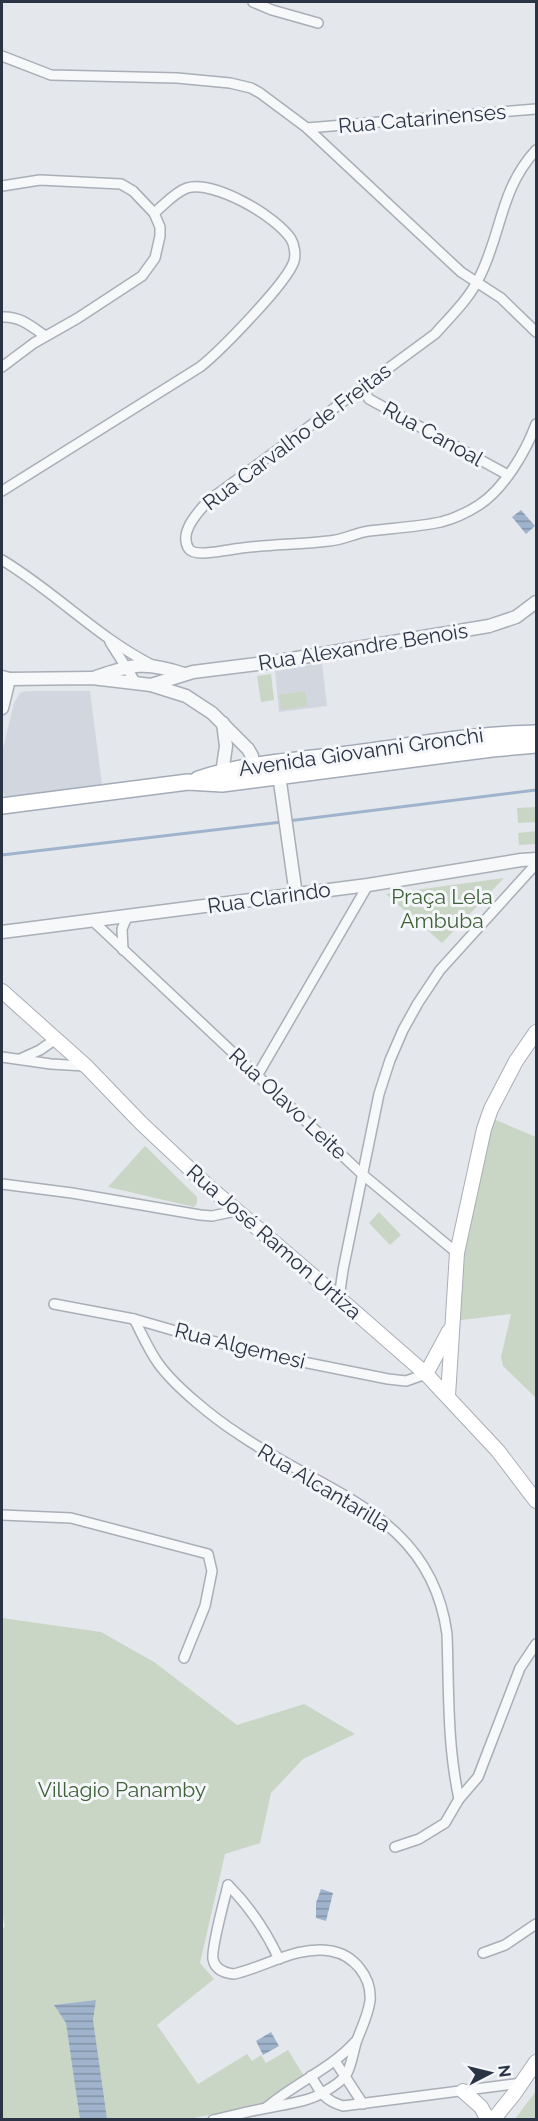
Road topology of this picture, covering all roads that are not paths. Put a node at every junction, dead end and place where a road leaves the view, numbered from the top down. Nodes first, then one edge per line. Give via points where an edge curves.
1 (253, 2) edge
2 (318, 23) dead end
3 (4, 61) edge
4 (537, 109) edge
5 (307, 128) junction
6 (537, 150) edge
7 (2, 186) edge
8 (154, 213) junction
9 (477, 282) junction
10 (2, 317) edge
11 (537, 332) edge
12 (45, 336) junction
13 (2, 367) edge
14 (363, 389) junction
15 (537, 424) edge
16 (508, 475) junction
17 (2, 491) edge
18 (2, 560) edge
19 (537, 602) edge
20 (106, 635) junction
21 (152, 665) junction
22 (126, 666) junction
23 (179, 676) junction
24 (5, 678) edge
25 (92, 678) junction
26 (136, 683) junction
27 (151, 685) junction
28 (186, 696) junction
29 (2, 708) edge
30 (222, 722) junction
31 (537, 733) edge
32 (537, 745) edge
33 (250, 773) junction
34 (279, 775) junction
35 (221, 777) junction
36 (2, 806) edge
37 (537, 859) edge
38 (537, 864) edge
39 (368, 885) junction
40 (296, 895) junction
41 (127, 917) junction
42 (93, 921) junction
43 (2, 932) edge
44 (123, 950) junction
45 (2, 991) edge
46 (537, 1032) edge
47 (57, 1038) junction
48 (2, 1057) edge
49 (21, 1059) junction
50 (87, 1066) junction
51 (257, 1076) junction
52 (362, 1174) junction
53 (2, 1184) edge
54 (236, 1211) junction
55 (457, 1253) junction
56 (339, 1298) junction
57 (54, 1304) dead end
58 (134, 1319) junction
59 (451, 1327) junction
60 (426, 1374) junction
61 (448, 1396) junction
62 (537, 1501) edge
63 (2, 1515) edge
64 (537, 1644) edge
65 (184, 1658) dead end
66 (459, 1799) junction
67 (395, 1847) dead end
68 (537, 1924) edge
69 (483, 1953) dead end
70 (279, 1959) junction
71 (358, 2039) junction
72 (334, 2061) junction
73 (537, 2062) edge
74 (346, 2075) junction
75 (311, 2076) junction
76 (518, 2088) junction
77 (462, 2091) junction
78 (321, 2094) junction
79 (363, 2104) junction
80 (266, 2108) junction
81 (213, 2120) edge
82 (488, 2120) edge
83 (493, 2120) edge
84 (501, 2120) edge

1 - 2 street
3 - 5 street via 51,75 177,78 239,85 260,93
4 - 5 street, Rua Catarinenses
5 - 9 street via 461,272
6 - 9 street, Rua Carvalho de Freitas via 508,193
7 - 8 street via 40,180 121,184
8 - 12 street via 160,236 149,268 129,286
8 - 17 street via 188,188 222,191 282,228 294,244 295,260 284,278 207,361
9 - 11 street via 501,297
9 - 14 street, Rua Carvalho de Freitas via 435,334
10 - 12 street via 22,320
12 - 13 street
14 - 16 street, Rua Canoal via 369,399
14 - 16 street, Rua Carvalho de Freitas via 208,501 192,519 187,542 190,550 203,553 330,541 368,531 448,520 479,505
15 - 16 street, Rua Carvalho de Freitas
18 - 20 street
19 - 23 street, Rua Alexandre Benois via 516,617 489,626
20 - 21 street
20 - 22 street
21 - 22 street, Rua Alexandre Benois
21 - 23 street, Rua Alexandre Benois via 165,667
22 - 25 street, Rua Alexandre Benois
22 - 26 street
23 - 27 street, Rua Alexandre Benois
23 - 28 street
24 - 25 street, Rua Alexandre Benois
24 - 29 street
25 - 26 street, Rua Alexandre Benois
26 - 27 street, Rua Alexandre Benois
27 - 28 street
28 - 30 street
30 - 33 street via 252,756
30 - 35 street via 226,746
31 - 33 main road, Avenida Giovanni Gronchi via 472,737
32 - 34 main road, Avenida Giovanni Gronchi
33 - 34 main road, Avenida Giovanni Gronchi
33 - 35 main road, Avenida Giovanni Gronchi
34 - 40 street
35 - 36 main road, Avenida Giovanni Gronchi
37 - 39 street, Rua Clarindo
38 - 52 street via 444,966 418,1003 383,1078
39 - 40 street, Rua Clarindo
39 - 51 street
40 - 41 street, Rua Clarindo
41 - 42 street, Rua Clarindo
41 - 44 street via 122,929
42 - 43 street, Rua Clarindo
42 - 44 street, Rua Olavo Leite
44 - 51 street, Rua Olavo Leite
45 - 47 main road, Rua José Ramon Urtiza
46 - 55 main road via 516,1061 491,1109
47 - 49 street
47 - 50 main road, Rua José Ramon Urtiza
48 - 49 street
49 - 50 street
50 - 54 main road, Rua José Ramon Urtiza via 141,1124
51 - 52 street, Rua Olavo Leite
52 - 55 street, Rua Olavo Leite
52 - 56 street
53 - 54 street via 200,1215
54 - 56 main road, Rua José Ramon Urtiza
55 - 59 main road
56 - 60 main road, Rua José Ramon Urtiza
57 - 58 street, Rua Algemesi
58 - 60 street, Rua Algemesi via 257,1352 388,1379 406,1381
58 - 66 street, Rua Alcantarilla via 160,1365 191,1397 237,1434 379,1516 423,1562 445,1618 449,1736
59 - 60 main road
59 - 61 main road
60 - 61 main road, Rua José Ramon Urtiza
61 - 62 main road, Rua José Ramon Urtiza
63 - 65 street via 71,1518 208,1554 213,1571 205,1606
64 - 66 street via 520,1668 478,1777
66 - 67 street via 445,1823 419,1839
68 - 69 street via 505,1945
70 - 70 street via 254,1914 228,1885 212,1955 218,1968 234,1974
70 - 71 street via 312,1950 343,1954 355,1963 369,1986 370,1999
71 - 72 street
71 - 74 street
72 - 74 street
72 - 75 street
73 - 76 main road
74 - 78 street
74 - 79 street
75 - 78 street
75 - 80 street
76 - 77 street
76 - 83 main road
76 - 84 main road
77 - 79 street
77 - 82 main road via 481,2107
78 - 79 street via 336,2104
78 - 80 street
80 - 81 street

